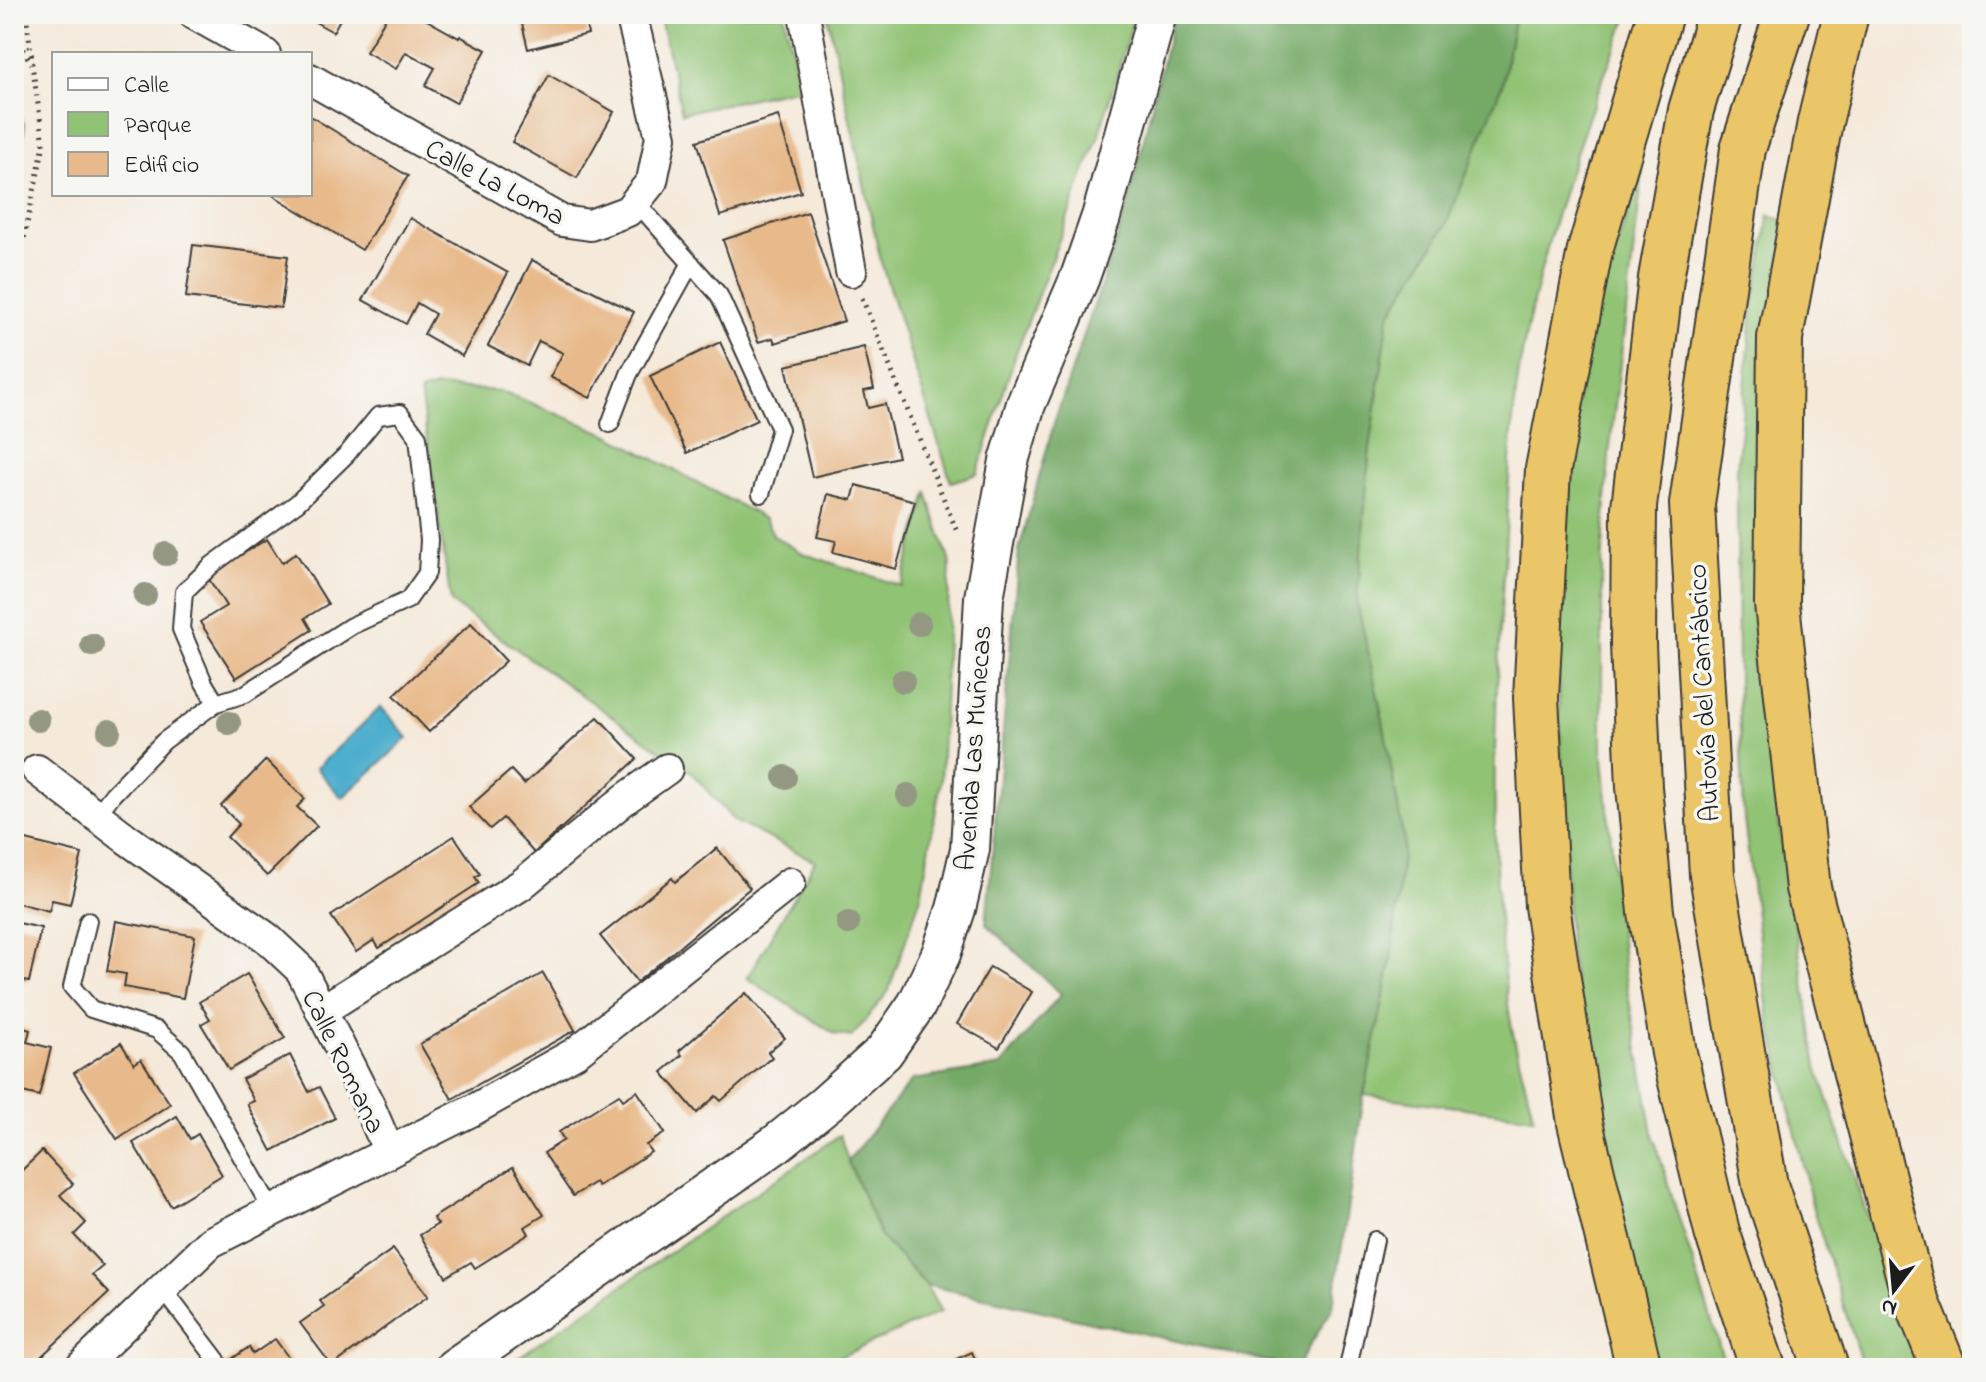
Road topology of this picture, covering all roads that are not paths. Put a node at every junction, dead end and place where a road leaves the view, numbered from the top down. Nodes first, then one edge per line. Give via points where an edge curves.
1 (194, 14) edge
2 (631, 14) edge
3 (804, 14) edge
4 (1157, 14) edge
5 (1660, 14) edge
6 (1720, 14) edge
7 (1787, 14) edge
8 (1846, 14) edge
9 (261, 52) edge
10 (312, 80) edge
11 (637, 203) junction
12 (691, 263) junction
13 (851, 271) road end
14 (610, 424) dead end
15 (761, 494) dead end
16 (216, 703) junction
17 (667, 769) dead end
18 (37, 770) dead end
19 (96, 816) junction
20 (790, 883) dead end
21 (88, 921) dead end
22 (321, 1011) junction
23 (389, 1152) junction
24 (272, 1210) junction
25 (1375, 1240) dead end
26 (163, 1289) junction
27 (217, 1360) dead end
28 (80, 1368) edge
29 (454, 1368) edge
30 (1348, 1368) edge
31 (1639, 1368) edge
32 (1763, 1368) edge
33 (1826, 1368) edge
34 (1944, 1368) edge

1 - 9 street
2 - 11 street via 661,137 652,181
3 - 13 street
4 - 29 street, Avenida Las Muñecas via 1101,217 1026,404 1009,461 984,598 970,849 941,954 917,1004 884,1052 776,1144
5 - 31 highway via 1590,250 1548,469 1536,698 1547,906 1568,1046 1580,1123
6 - 32 highway via 1691,110 1661,278 1634,507 1633,644 1649,897 1674,1053 1717,1232
7 - 33 highway, Autovía del Cantábrico via 1743,149 1692,504 1712,875 1765,1185
8 - 34 highway via 1780,338 1777,604 1808,888 1912,1289
10 - 11 street, Calle La Loma via 562,221 590,225
11 - 12 lane
12 - 14 lane via 629,374
12 - 15 lane via 719,295 780,429
16 - 16 lane via 245,694 351,626 408,600 427,573 429,540 418,437 400,413 378,416 297,503 184,592 181,629
16 - 19 lane via 164,741
17 - 22 street via 521,885
18 - 19 street, Calle Romana
19 - 22 street, Calle Romana via 267,938 301,970
20 - 23 street via 575,1053
21 - 24 lane via 72,987 91,1009 157,1030 182,1052
22 - 23 street, Calle Romana
23 - 24 street, Calle Romana
24 - 26 street, Calle Romana via 211,1242
25 - 30 lane
26 - 27 lane
26 - 28 street, Calle Romana

